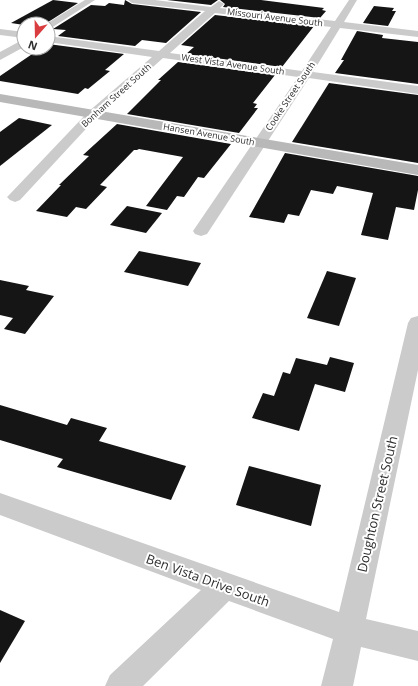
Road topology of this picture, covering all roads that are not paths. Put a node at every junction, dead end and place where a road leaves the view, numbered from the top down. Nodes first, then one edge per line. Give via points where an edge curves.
1 (91, 0) edge
2 (132, 0) edge
3 (223, 0) edge
4 (353, 0) edge
5 (212, 10) junction
6 (56, 22) edge
7 (337, 24) junction
8 (0, 32) edge
9 (16, 34) edge
10 (418, 34) edge
11 (56, 39) edge
12 (16, 47) edge
13 (161, 54) junction
14 (0, 58) edge
15 (306, 74) junction
16 (418, 90) edge
17 (0, 98) edge
18 (92, 114) junction
19 (258, 143) junction
20 (418, 170) edge
21 (15, 197) dead end
22 (201, 231) dead end
23 (418, 323) edge
24 (0, 504) edge
25 (225, 586) junction
26 (350, 630) junction
27 (418, 646) edge
28 (122, 686) edge
29 (337, 686) edge

1 - 6 street
2 - 5 street, Missouri Avenue South
3 - 5 street, Bonham Street South
4 - 7 street, Cooke Street South
5 - 7 street, Missouri Avenue South
5 - 13 street, Bonham Street South
7 - 10 street, Missouri Avenue South
7 - 15 street, Cooke Street South
8 - 9 street
11 - 13 street, West Vista Avenue South
12 - 14 street
13 - 15 street, West Vista Avenue South
13 - 18 street, Bonham Street South
15 - 16 street, West Vista Avenue South
15 - 19 street, Cooke Street South
17 - 18 street, Hansen Avenue South
18 - 19 street, Hansen Avenue South
18 - 21 street, Bonham Street South
19 - 20 street, Hansen Avenue South
19 - 22 street, Cooke Street South
23 - 26 street, Doughton Street South
24 - 25 street, Ben Vista Drive South
25 - 26 street, Ben Vista Drive South
25 - 28 street
26 - 27 street, Ben Vista Drive South
26 - 29 street, Doughton Street South

